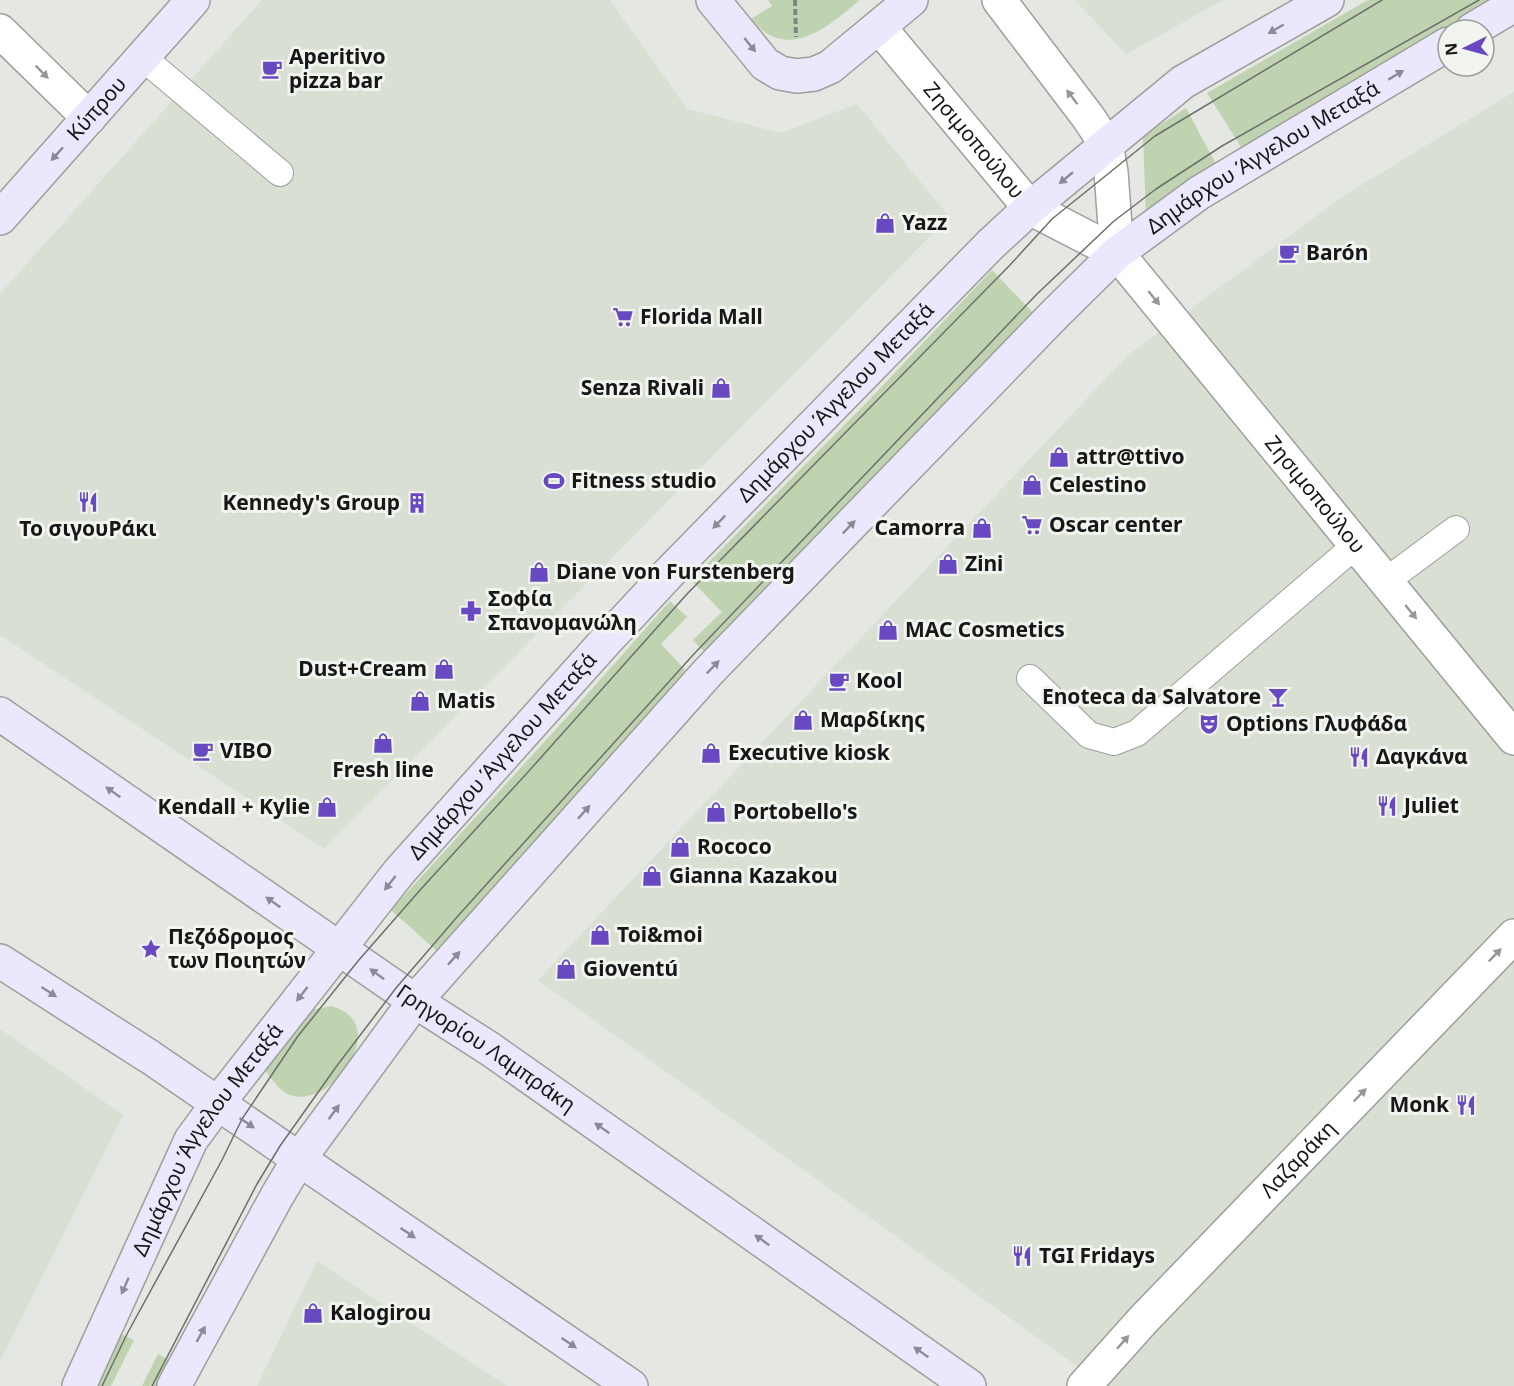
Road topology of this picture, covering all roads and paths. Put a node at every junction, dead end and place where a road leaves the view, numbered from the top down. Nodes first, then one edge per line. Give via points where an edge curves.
1 (193, 0) edge
2 (713, 0) edge
3 (910, 0) edge
4 (999, 0) edge
5 (1327, 0) edge
6 (1514, 5) edge
7 (1492, 18) edge
8 (879, 27) junction
9 (0, 31) edge
10 (1436, 51) edge
11 (142, 57) junction
12 (89, 118) junction
13 (1106, 144) junction
14 (280, 173) dead end
15 (1030, 208) junction
16 (0, 218) edge
17 (1117, 253) junction
18 (1456, 529) dead end
19 (1356, 545) junction
20 (1386, 581) junction
21 (1030, 678) dead end
22 (0, 714) edge
23 (1514, 738) edge
24 (1514, 936) edge
25 (338, 948) junction
26 (0, 960) edge
27 (415, 1001) junction
28 (218, 1103) junction
29 (299, 1159) junction
30 (79, 1386) edge
31 (174, 1386) edge
32 (631, 1386) edge
33 (969, 1386) edge
34 (1084, 1386) edge

1 - 11 street, Κύπρου
2 -> 8 street via 765,64 780,73 797,76 830,67
3 - 8 street
13 -> 4 street
5 -> 13 street, Δημάρχου Άγγελου Μεταξά via 1183,82
6 - 7 street
8 - 15 street, Ζησιμοπούλου
9 -> 12 street
17 -> 10 street, Δημάρχου Άγγελου Μεταξά via 1199,193
11 - 12 street, Κύπρου
11 - 14 lane
12 -> 16 street, Κύπρου
13 -> 15 street, Δημάρχου Άγγελου Μεταξά
13 - 17 street
15 - 17 street, Ζησιμοπούλου
15 -> 25 street, Δημάρχου Άγγελου Μεταξά via 668,574 413,855
17 -> 19 street, Ζησιμοπούλου
27 -> 17 street, Δημάρχου Άγγελου Μεταξά via 709,671
18 - 20 lane
19 - 20 street, Ζησιμοπούλου
19 - 21 lane via 1137,733 1114,742 1089,735
20 -> 23 street, Ζησιμοπούλου
25 -> 22 street, Γρηγορίου Λαμπράκη
34 -> 24 street, Λαζαράκη
27 -> 25 street, Γρηγορίου Λαμπράκη
25 -> 28 street, Δημάρχου Άγγελου Μεταξά
26 -> 28 street
29 -> 27 street, Δημάρχου Άγγελου Μεταξά
33 -> 27 street, Γρηγορίου Λαμπράκη via 490,1049
28 -> 29 street
28 -> 30 street, Δημάρχου Άγγελου Μεταξά via 191,1140
31 -> 29 street, Δημάρχου Άγγελου Μεταξά
29 -> 32 street

